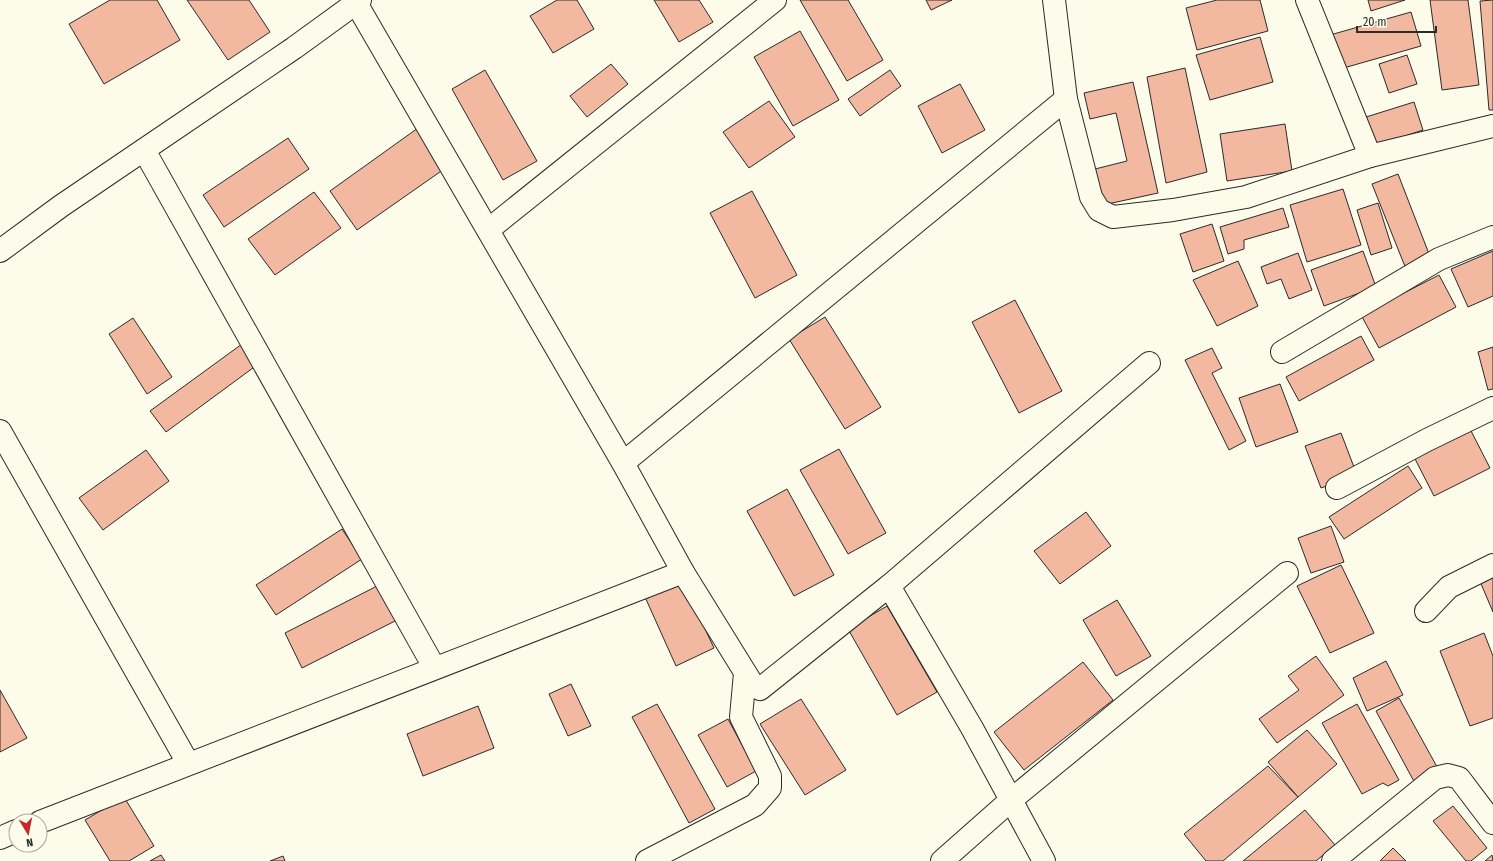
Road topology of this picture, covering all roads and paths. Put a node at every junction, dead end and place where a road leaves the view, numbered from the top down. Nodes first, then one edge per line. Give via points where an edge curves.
1 (775, 0) edge
2 (1054, 0) edge
3 (1307, 0) edge
4 (358, 2) edge
5 (1066, 99) junction
6 (1493, 126) edge
7 (144, 150) junction
8 (1370, 156) junction
9 (488, 230) junction
10 (1493, 236) edge
11 (0, 251) edge
12 (1282, 352) dead end
13 (1149, 363) dead end
14 (1493, 408) edge
15 (0, 431) edge
16 (623, 463) junction
17 (1337, 488) dead end
18 (1493, 565) edge
19 (683, 572) junction
20 (1288, 572) dead end
21 (889, 586) junction
22 (1426, 611) dead end
23 (434, 667) junction
24 (745, 673) junction
25 (188, 763) junction
26 (1011, 800) junction
27 (48, 819) edge
28 (1493, 823) edge
29 (647, 861) edge
30 (942, 861) edge
31 (1044, 861) edge
32 (1333, 861) edge

1 - 9 street
2 - 5 street
3 - 8 street
4 - 7 street
4 - 9 street
5 - 8 street via 1091,197 1099,210 1113,217 1173,210 1246,197
5 - 16 street
6 - 8 street
7 - 11 street
7 - 23 street
9 - 16 street
10 - 12 street via 1440,259
13 - 21 street
14 - 17 street
15 - 25 street
16 - 19 street
18 - 22 street via 1449,587
19 - 23 street
19 - 24 street
20 - 26 street
21 - 24 street via 760,689 753,685
21 - 26 street
23 - 25 street
24 - 29 street via 741,717 770,776 770,788 755,805
25 - 27 street
26 - 30 street
26 - 31 street
28 - 32 street via 1459,778 1448,775 1435,778

